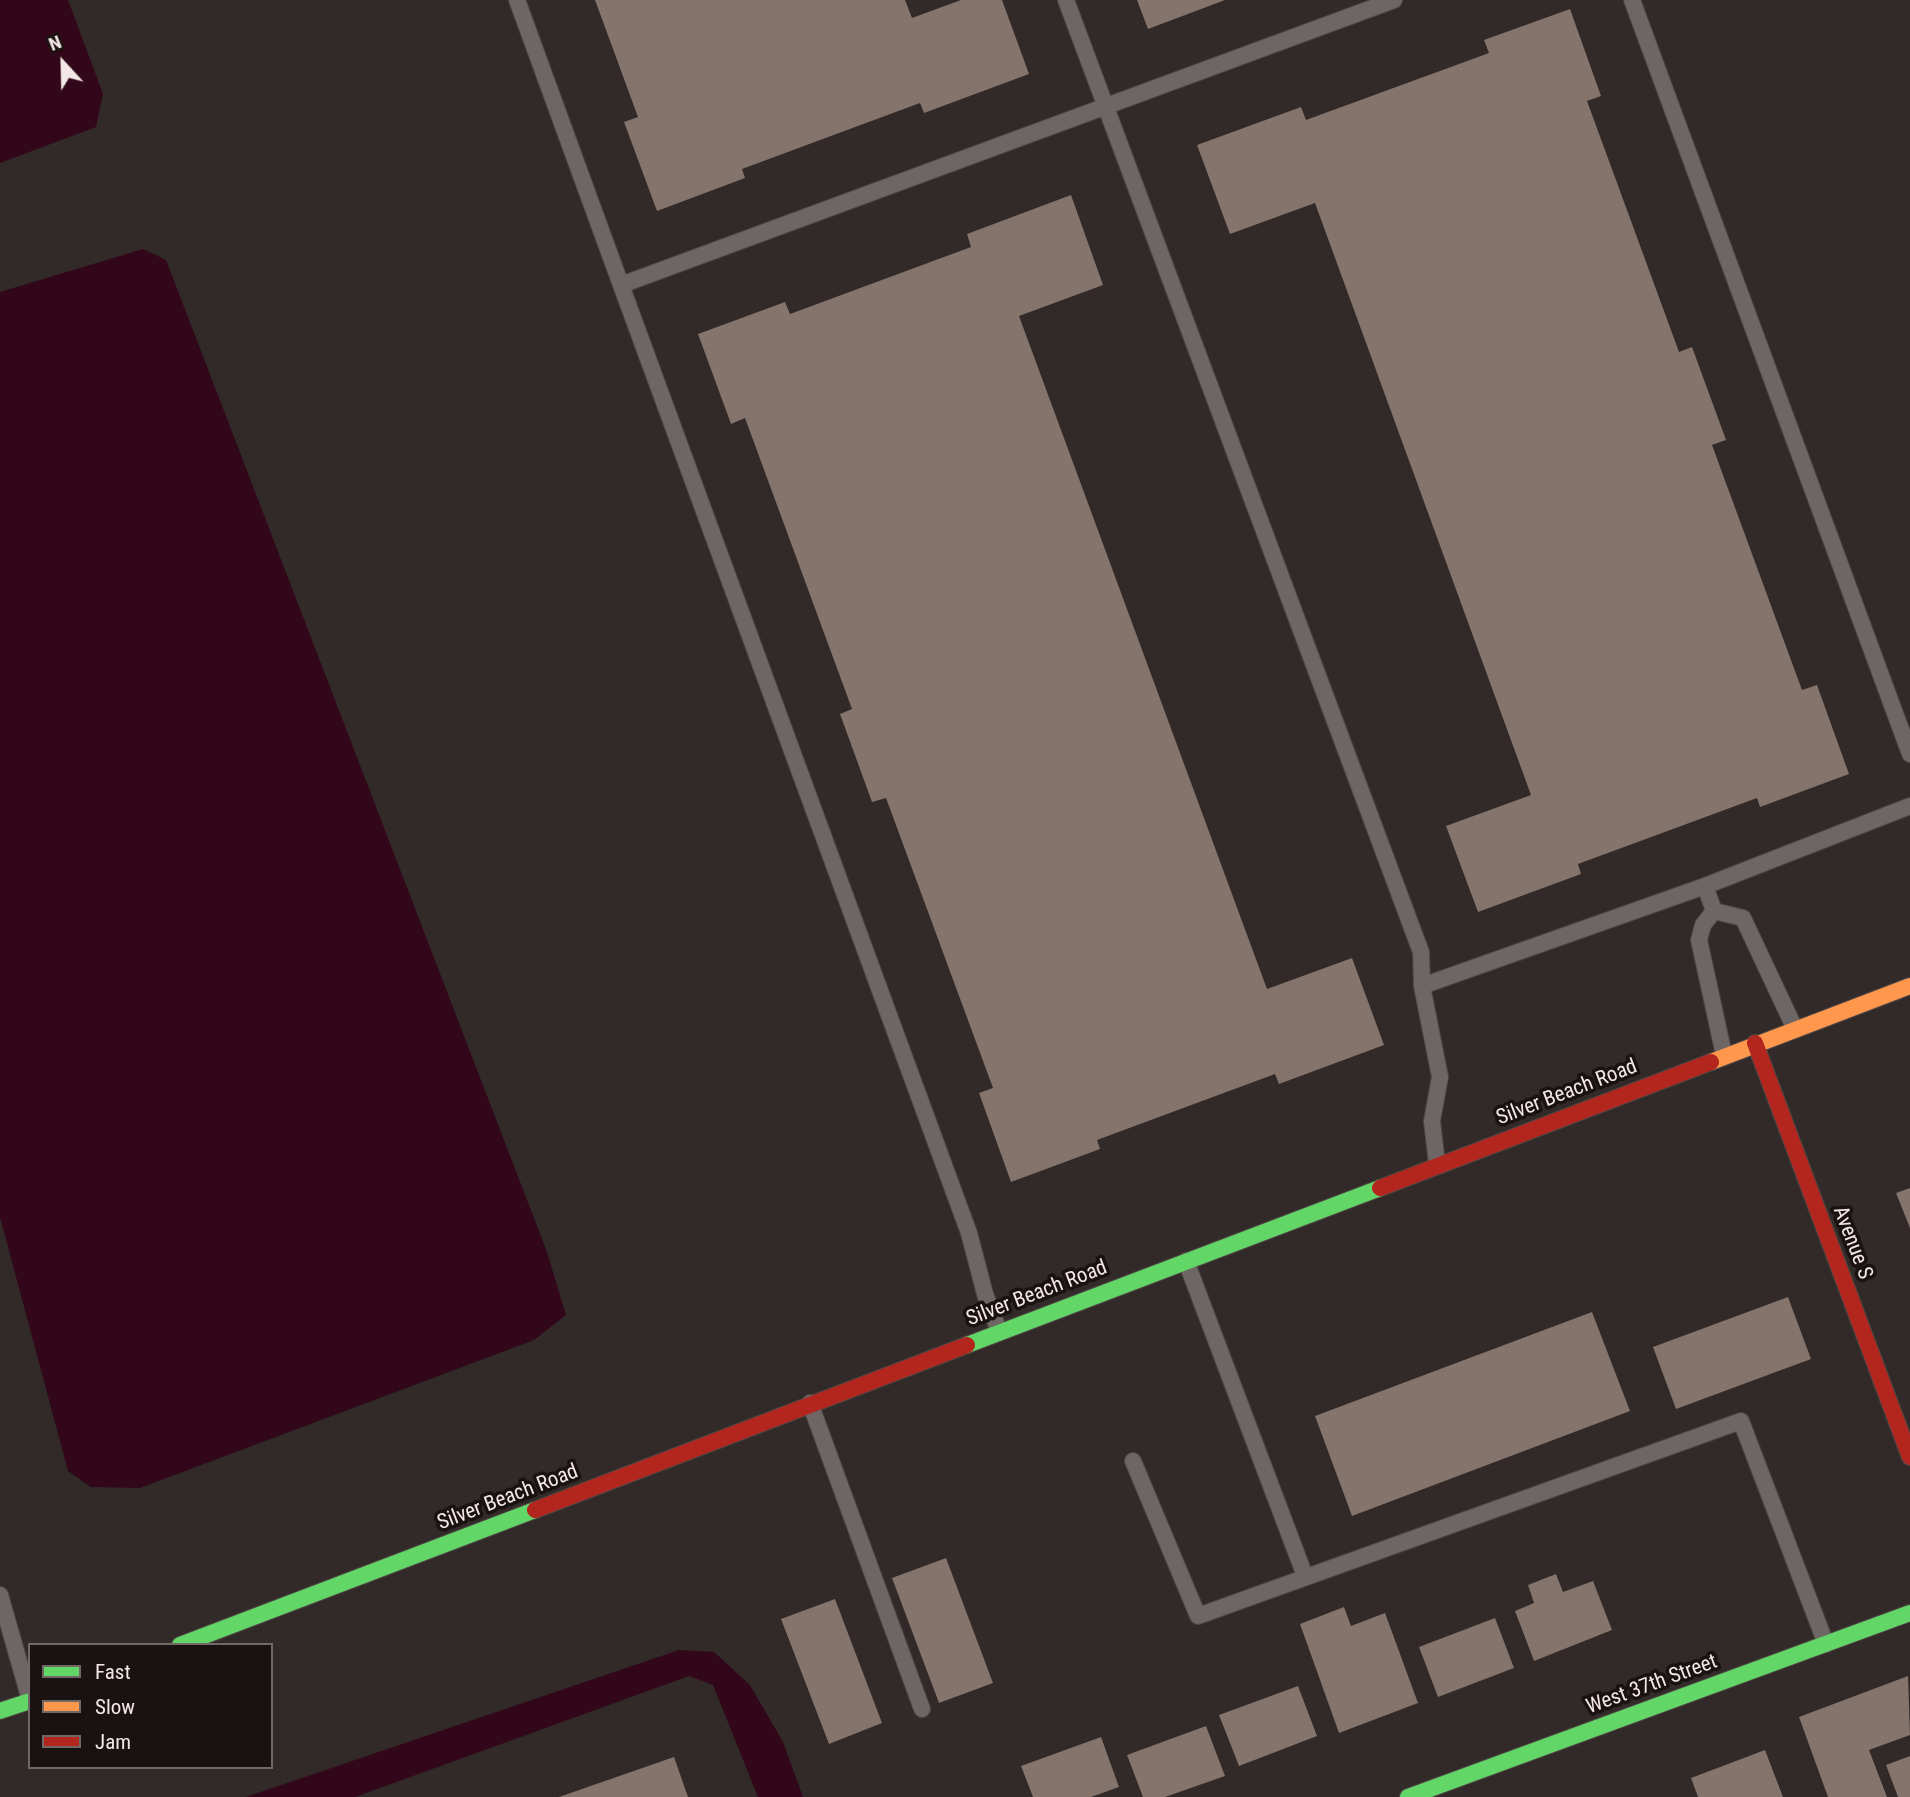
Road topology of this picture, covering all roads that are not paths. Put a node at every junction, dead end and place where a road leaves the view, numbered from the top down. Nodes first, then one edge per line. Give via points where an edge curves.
1 (517, 0) edge
2 (1066, 0) edge
3 (1394, 0) edge
4 (1632, 0) edge
5 (1105, 105) junction
6 (621, 285) junction
7 (1910, 754) edge
8 (1910, 806) edge
9 (1705, 886) junction
10 (1714, 911) junction
11 (1422, 986) junction
12 (1910, 986) edge
13 (1795, 1029) junction
14 (1755, 1043) junction
15 (1724, 1055) junction
16 (1437, 1164) junction
17 (1186, 1260) junction
18 (999, 1331) junction
19 (810, 1403) junction
20 (1910, 1457) edge
21 (1133, 1461) dead end
22 (1305, 1576) junction
23 (0, 1595) edge
24 (1910, 1614) edge
25 (185, 1643) edge
26 (1826, 1644) junction
27 (28, 1693) edge
28 (28, 1701) edge
29 (922, 1709) dead end
30 (0, 1711) edge
31 (1408, 1797) edge

1 - 6 lane
2 - 5 lane
3 - 5 lane
4 - 7 lane
5 - 6 lane
5 - 11 lane via 1421,952
6 - 18 lane via 968,1233
8 - 9 lane
9 - 10 lane
9 - 11 lane
10 - 13 lane via 1743,918
10 - 15 lane via 1699,940
11 - 16 lane via 1440,1077 1432,1121
12 - 13 street, Silver Beach Road
13 - 14 street, Silver Beach Road
14 - 15 street, Silver Beach Road
14 - 20 street, Avenue S
15 - 16 street, Silver Beach Road
16 - 17 street, Silver Beach Road
17 - 18 street, Silver Beach Road
17 - 22 lane
18 - 19 street, Silver Beach Road
19 - 25 street, Silver Beach Road
19 - 29 lane
21 - 22 lane via 1198,1616
22 - 26 lane via 1741,1421
23 - 27 lane
24 - 26 street, West 37th Street
26 - 31 street, West 37th Street
28 - 30 street

